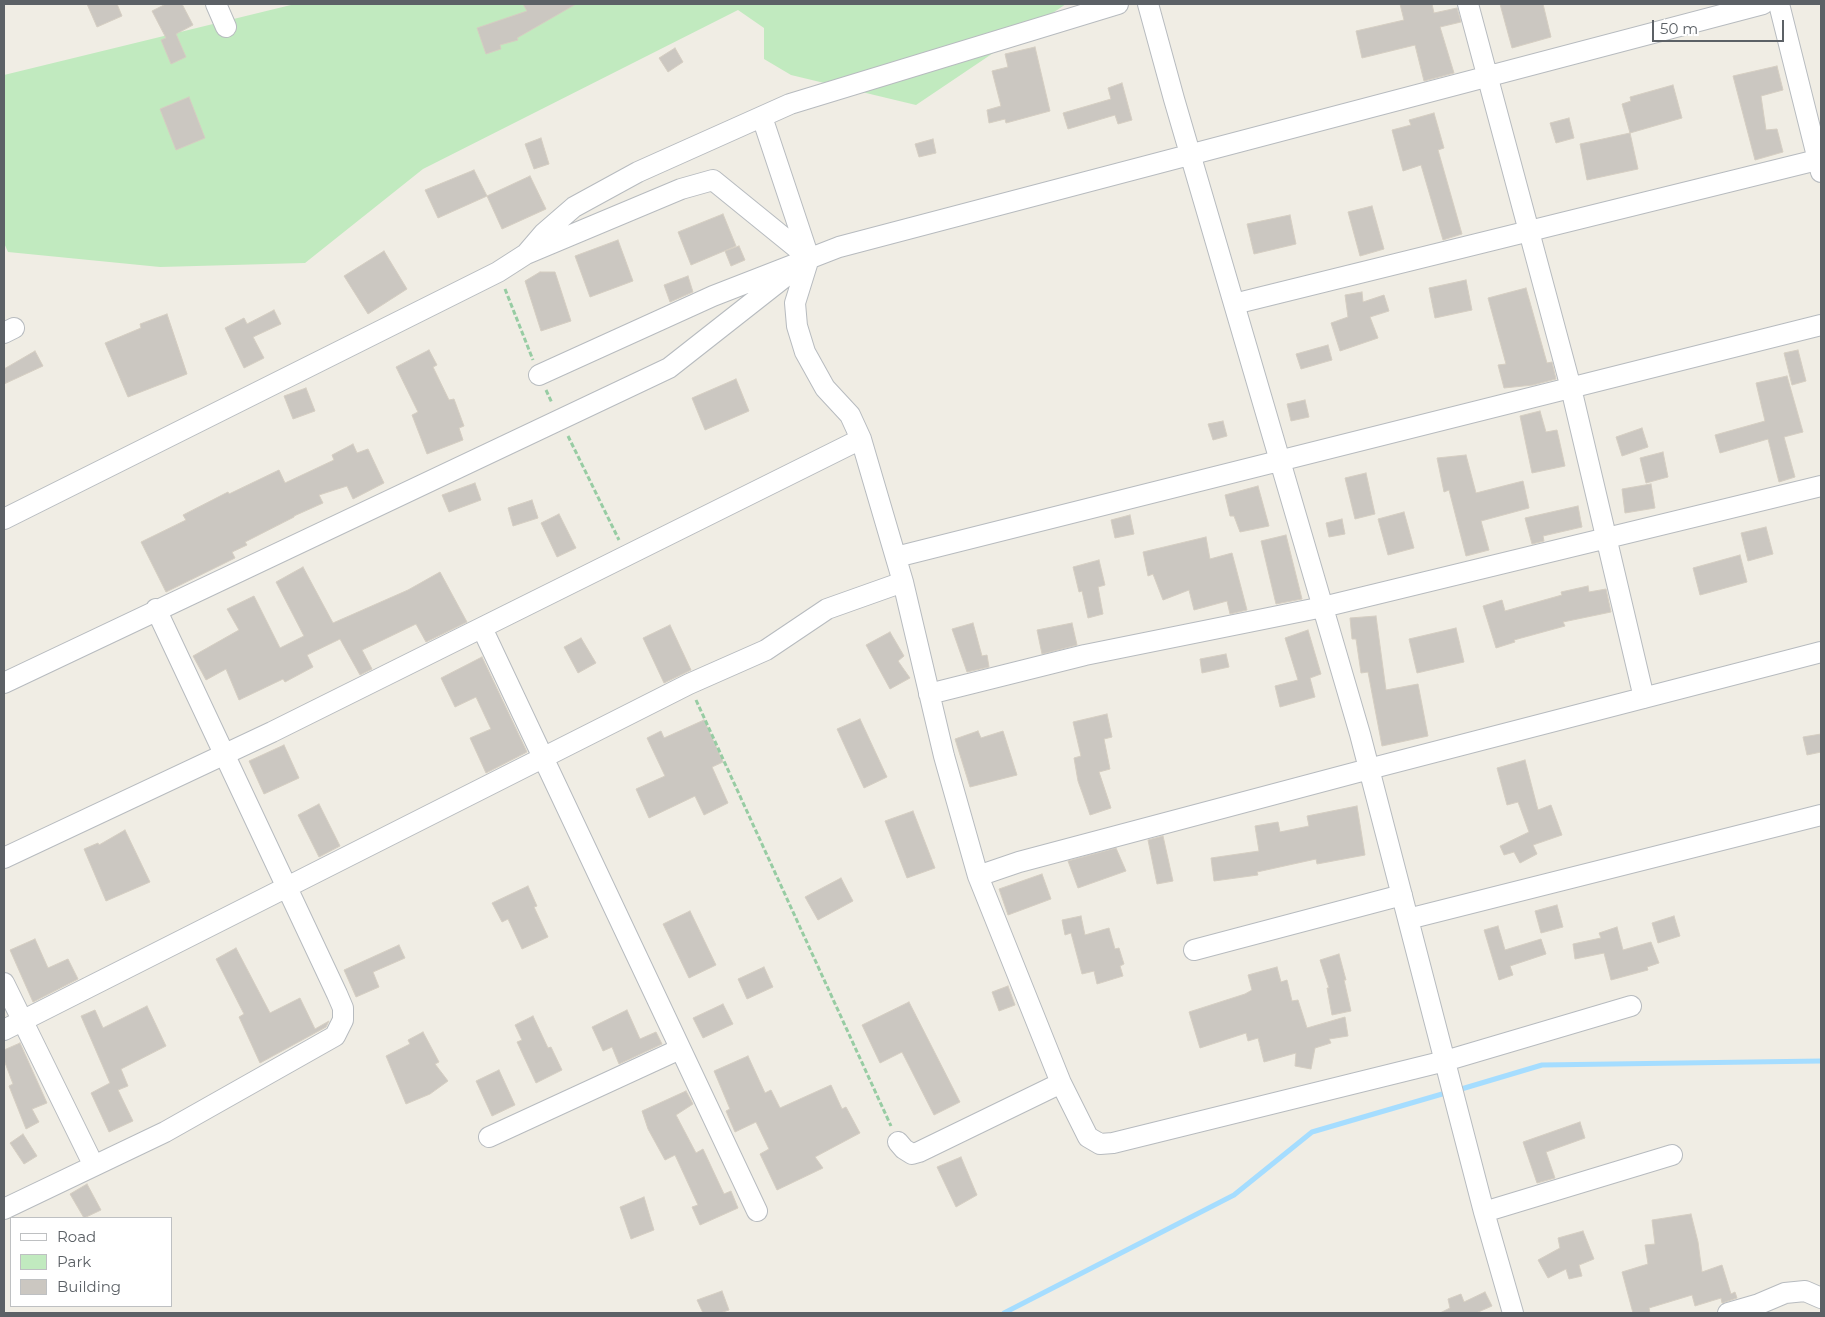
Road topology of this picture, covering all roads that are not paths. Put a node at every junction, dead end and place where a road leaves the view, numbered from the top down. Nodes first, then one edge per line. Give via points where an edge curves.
1 (216, 4) edge
2 (1118, 4) edge
3 (1148, 4) edge
4 (1468, 4) edge
5 (1763, 4) edge
6 (1778, 4) edge
7 (226, 27) dead end
8 (1487, 75) junction
9 (762, 117) junction
10 (1190, 153) junction
11 (1820, 163) edge
12 (1529, 231) junction
13 (526, 254) junction
14 (809, 258) junction
15 (1234, 304) junction
16 (1821, 325) edge
17 (539, 375) dead end
18 (1571, 388) junction
19 (861, 439) junction
20 (1280, 461) junction
21 (1821, 486) edge
22 (4, 519) edge
23 (1605, 539) junction
24 (896, 557) junction
25 (903, 582) junction
26 (1323, 607) junction
27 (156, 609) junction
28 (482, 628) junction
29 (1821, 652) edge
30 (4, 683) edge
31 (929, 694) junction
32 (1644, 698) junction
33 (224, 755) junction
34 (542, 760) junction
35 (1369, 769) junction
36 (1821, 815) edge
37 (4, 858) edge
38 (978, 876) junction
39 (286, 888) junction
40 (1402, 895) junction
41 (1408, 919) junction
42 (1194, 950) dead end
43 (4, 983) edge
44 (1631, 1006) dead end
45 (23, 1020) junction
46 (4, 1030) edge
47 (680, 1049) junction
48 (1445, 1061) junction
49 (1061, 1083) junction
50 (489, 1137) dead end
51 (898, 1142) road end
52 (1672, 1155) dead end
53 (94, 1166) junction
54 (4, 1210) edge
55 (757, 1211) dead end
56 (1484, 1212) junction
57 (1821, 1298) edge
58 (1513, 1313) edge
59 (1728, 1313) edge

1 - 7 street
2 - 9 street via 790,104
3 - 10 street
4 - 8 street
5 - 8 street
6 - 11 street
8 - 10 street
8 - 12 street
9 - 13 street via 638,172 574,206
9 - 14 street
10 - 14 street via 839,247
10 - 15 street
11 - 12 street
12 - 15 street
12 - 18 street
13 - 14 street via 680,188 713,180
13 - 22 street via 478,282
14 - 17 street via 713,296
14 - 19 street via 795,303 797,326 805,352 825,388 850,415
14 - 27 street via 669,368
15 - 20 street
16 - 18 street
18 - 20 street
18 - 23 street
19 - 24 street
19 - 28 street
20 - 24 street
20 - 26 street
21 - 23 street
23 - 26 street
23 - 32 street
24 - 25 street
25 - 31 street
25 - 34 street via 827,609 766,650 689,684
26 - 31 street via 1085,655
26 - 35 street
27 - 30 street
27 - 33 street
28 - 33 street
28 - 34 street
29 - 32 street
31 - 38 street
32 - 35 street
33 - 37 street
33 - 39 street
34 - 39 street
34 - 47 street
35 - 38 street
35 - 40 street
36 - 41 street
38 - 49 street
39 - 45 street
39 - 53 street via 343,1008 343,1020 335,1036 165,1132
40 - 41 street
40 - 42 street
41 - 48 street
43 - 45 street
44 - 48 street
45 - 46 street
45 - 53 street
47 - 50 street
47 - 55 street
48 - 49 street via 1106,1145 1088,1137
48 - 56 street
49 - 51 street via 919,1152 912,1154
52 - 56 street
53 - 54 street
56 - 58 street
57 - 59 street via 1805,1291 1785,1293

